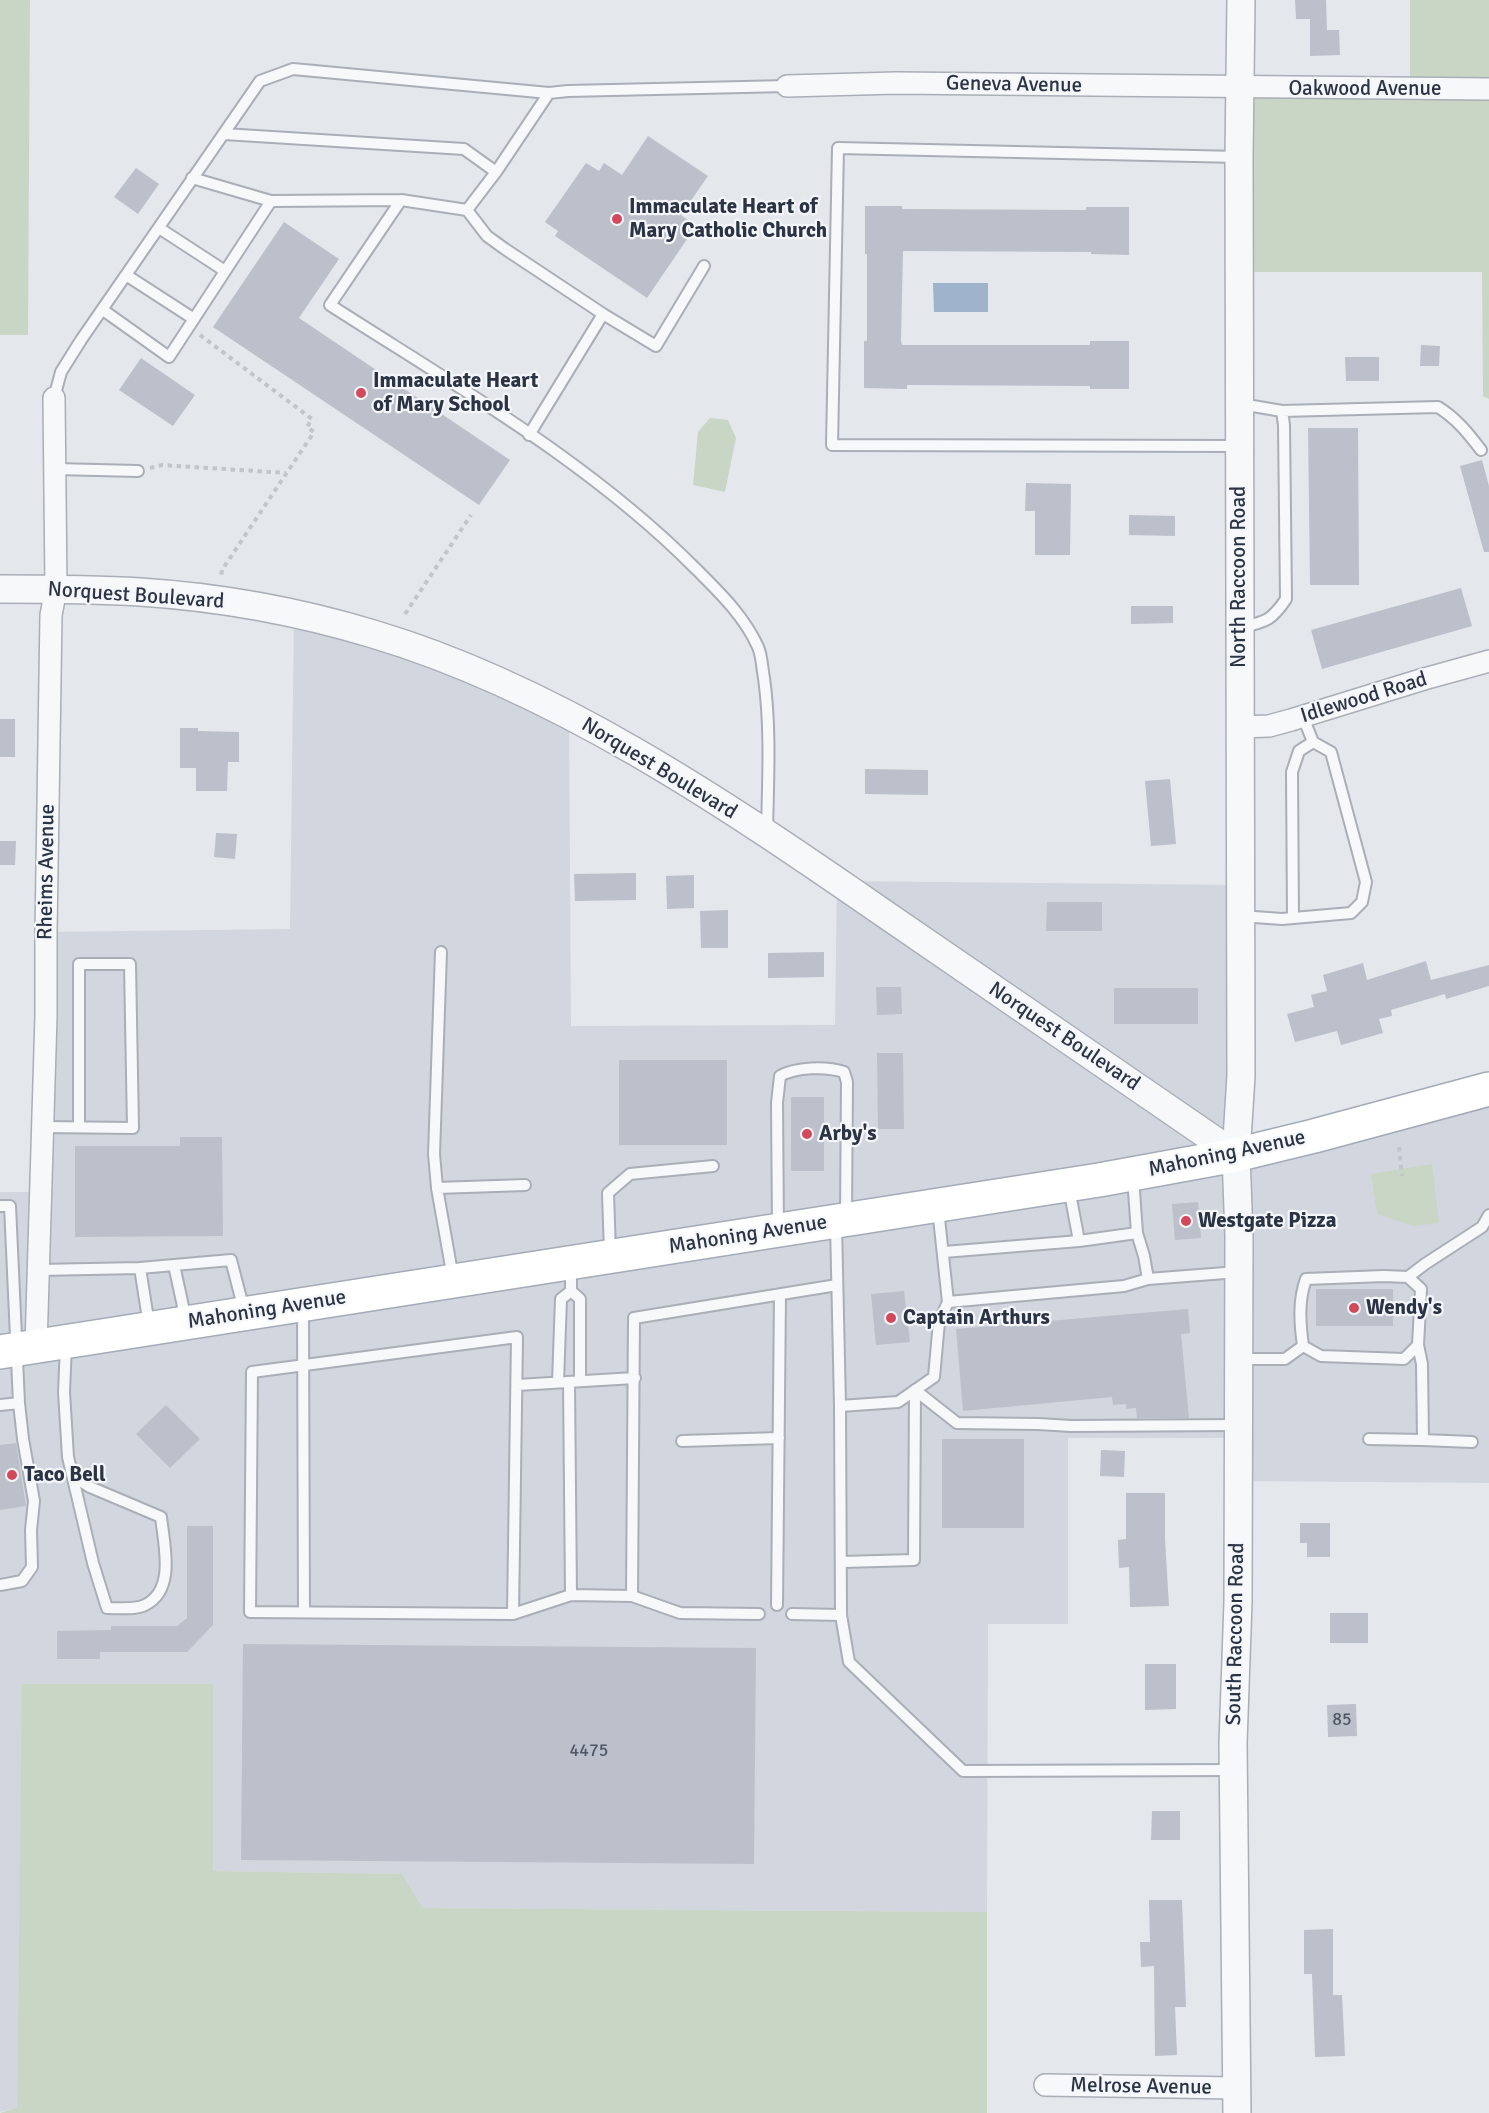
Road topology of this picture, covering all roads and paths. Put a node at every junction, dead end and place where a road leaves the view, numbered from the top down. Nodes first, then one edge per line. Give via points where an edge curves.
1 (1241, 0) edge
2 (787, 86) joint
3 (1241, 88) junction
4 (1489, 90) edge
5 (549, 93) junction
6 (224, 134) junction
7 (1239, 157) junction
8 (496, 172) junction
9 (192, 178) junction
10 (401, 200) junction
11 (271, 201) junction
12 (468, 210) junction
13 (159, 228) junction
14 (704, 266) dead end
15 (225, 271) junction
16 (126, 276) junction
17 (103, 310) junction
18 (603, 314) junction
19 (191, 323) junction
20 (54, 398) joint
21 (1239, 404) junction
22 (1282, 411) junction
23 (529, 435) junction
24 (1239, 446) junction
25 (1481, 450) dead end
26 (55, 469) junction
27 (138, 471) joint
28 (286, 474) junction
29 (471, 515) dead end
30 (0, 589) edge
31 (56, 589) junction
32 (217, 599) junction
33 (405, 614) dead end
34 (1239, 628) junction
35 (1489, 662) edge
36 (1303, 717) junction
37 (1239, 727) junction
38 (1313, 742) junction
39 (766, 835) junction
40 (1240, 916) junction
41 (1293, 918) junction
42 (441, 952) dead end
43 (1489, 1089) edge
44 (42, 1127) junction
45 (79, 1127) junction
46 (1399, 1147) dead end
47 (1236, 1155) junction
48 (713, 1166) dead end
49 (1132, 1174) junction
50 (1402, 1176) dead end
51 (525, 1185) dead end
52 (1069, 1185) junction
53 (437, 1188) junction
54 (937, 1205) junction
55 (0, 1206) edge
56 (5, 1215) edge
57 (1489, 1215) edge
58 (841, 1220) junction
59 (778, 1230) junction
60 (1137, 1233) junction
61 (1079, 1241) junction
62 (944, 1252) junction
63 (610, 1256) junction
64 (174, 1265) junction
65 (140, 1268) junction
66 (39, 1270) junction
67 (1239, 1272) junction
68 (571, 1277) junction
69 (1408, 1277) junction
70 (1148, 1279) junction
71 (454, 1281) junction
72 (0, 1284) edge
73 (13, 1284) junction
74 (837, 1285) junction
75 (780, 1294) junction
76 (948, 1302) junction
77 (303, 1304) junction
78 (245, 1314) junction
79 (187, 1322) junction
80 (150, 1328) junction
81 (1418, 1345) junction
82 (1303, 1346) junction
83 (29, 1347) edge
84 (1239, 1359) junction
85 (303, 1365) junction
86 (635, 1378) junction
87 (569, 1382) junction
88 (517, 1385) junction
89 (915, 1390) junction
90 (19, 1402) junction
91 (0, 1405) edge
92 (840, 1406) junction
93 (1239, 1425) junction
94 (779, 1438) junction
95 (1369, 1439) dead end
96 (1423, 1440) junction
97 (682, 1441) dead end
98 (1472, 1442) dead end
99 (73, 1476) junction
100 (842, 1562) junction
101 (0, 1585) edge
102 (571, 1595) junction
103 (632, 1596) junction
104 (777, 1605) dead end
105 (304, 1612) junction
106 (513, 1614) junction
107 (759, 1614) dead end
108 (792, 1614) dead end
109 (841, 1615) junction
110 (1233, 1770) junction
111 (1045, 2085) dead end
112 (1237, 2101) edge

1 - 3 street, North Raccoon Road
2 - 3 street, Geneva Avenue via 896,83
2 - 5 lane
3 - 4 street, Oakwood Avenue
3 - 7 street, North Raccoon Road
5 - 6 lane via 293,69 260,81
5 - 8 lane
6 - 8 lane via 464,149
6 - 9 lane
7 - 21 street, North Raccoon Road
7 - 24 lane via 838,148 832,446
8 - 12 lane
9 - 11 lane
9 - 13 lane
10 - 11 lane
10 - 12 lane
10 - 23 lane via 330,305
11 - 15 lane
12 - 18 lane via 488,236
13 - 15 lane
13 - 16 lane
14 - 18 lane via 656,346
15 - 19 lane
16 - 17 lane
16 - 19 lane
17 - 19 lane via 169,357
17 - 20 lane via 61,372
18 - 23 lane
19 - 28 path via 312,419 307,427 314,432
20 - 26 street, Rheims Avenue
21 - 22 lane
21 - 24 street, North Raccoon Road
22 - 25 lane via 1438,407 1453,416
22 - 34 lane via 1286,599 1266,622
23 - 39 lane via 584,472 676,549 737,610 759,648 768,714
24 - 34 street, North Raccoon Road
26 - 27 lane
26 - 31 street, Rheims Avenue
27 - 28 path via 162,465
28 - 32 path via 222,570
29 - 33 path
30 - 31 street, Norquest Boulevard
31 - 32 street, Norquest Boulevard
31 - 44 street, Rheims Avenue via 51,615
32 - 39 street, Norquest Boulevard via 373,634 506,684 669,773
34 - 37 street, North Raccoon Road
35 - 36 street, Idlewood Road
36 - 37 street, Idlewood Road via 1269,726
36 - 38 lane
37 - 40 street, North Raccoon Road
38 - 41 lane via 1299,752 1292,772
38 - 41 lane via 1331,752 1366,882 1362,902 1351,913
39 - 47 street, Norquest Boulevard
40 - 41 lane
40 - 47 street, North Raccoon Road via 1241,1076
42 - 53 lane via 434,1154
43 - 47 main road, Mahoning Avenue
44 - 45 lane
44 - 66 street, Rheims Avenue
45 - 45 lane via 133,1128 130,964 79,964
46 - 50 path
47 - 49 main road, Mahoning Avenue
47 - 67 street, South Raccoon Road
48 - 63 lane via 630,1174 608,1193
49 - 52 main road, Mahoning Avenue
49 - 60 lane
51 - 53 lane
52 - 54 main road, Mahoning Avenue
52 - 61 lane
53 - 71 lane
54 - 58 main road, Mahoning Avenue
54 - 62 lane
55 - 56 lane via 10,1206
56 - 73 lane
57 - 69 lane via 1482,1227
58 - 59 main road, Mahoning Avenue
58 - 59 lane via 847,1082 844,1072 791,1070 780,1076 777,1103
58 - 74 lane
59 - 63 main road, Mahoning Avenue
60 - 61 lane
60 - 70 lane
61 - 62 lane
62 - 76 lane
63 - 68 main road, Mahoning Avenue
64 - 65 lane
64 - 78 lane via 231,1260
64 - 79 lane
65 - 66 lane
65 - 80 lane
66 - 83 street, Rheims Avenue
67 - 70 lane
67 - 84 street, South Raccoon Road
68 - 71 main road, Mahoning Avenue
68 - 87 lane via 580,1299
68 - 87 lane via 561,1299
69 - 81 lane via 1421,1289
69 - 82 lane via 1306,1279 1301,1293
70 - 76 lane via 1124,1286
71 - 77 main road, Mahoning Avenue
72 - 73 lane
73 - 83 lane
74 - 75 lane
74 - 92 lane
75 - 86 lane via 634,1318
75 - 94 lane
76 - 89 lane via 939,1322 934,1377
77 - 78 main road, Mahoning Avenue
77 - 85 lane
78 - 79 main road, Mahoning Avenue
79 - 80 main road, Mahoning Avenue
80 - 83 main road, Mahoning Avenue
81 - 82 lane via 1404,1359 1321,1356
81 - 96 lane
82 - 84 lane via 1285,1359
83 - 90 lane
83 - 99 lane via 64,1392
84 - 93 street, South Raccoon Road
85 - 88 lane via 517,1337
85 - 105 lane
85 - 105 lane via 252,1372 250,1612
86 - 87 lane
86 - 103 lane
87 - 88 lane
87 - 102 lane
88 - 106 lane
89 - 92 lane via 898,1402
89 - 93 lane via 957,1424
89 - 100 lane via 914,1560
90 - 91 lane
90 - 101 lane via 34,1501 32,1567 22,1581
92 - 100 lane
93 - 110 street, South Raccoon Road
94 - 97 lane
94 - 104 lane
95 - 96 lane
96 - 98 lane
99 - 99 lane via 107,1608 144,1606 159,1596 165,1575 161,1517
100 - 109 lane
102 - 103 lane
102 - 106 lane
103 - 107 lane via 680,1613
105 - 106 lane
108 - 109 lane
109 - 110 lane via 849,1662 963,1771
110 - 112 street, South Raccoon Road
111 - 112 street, Melrose Avenue

